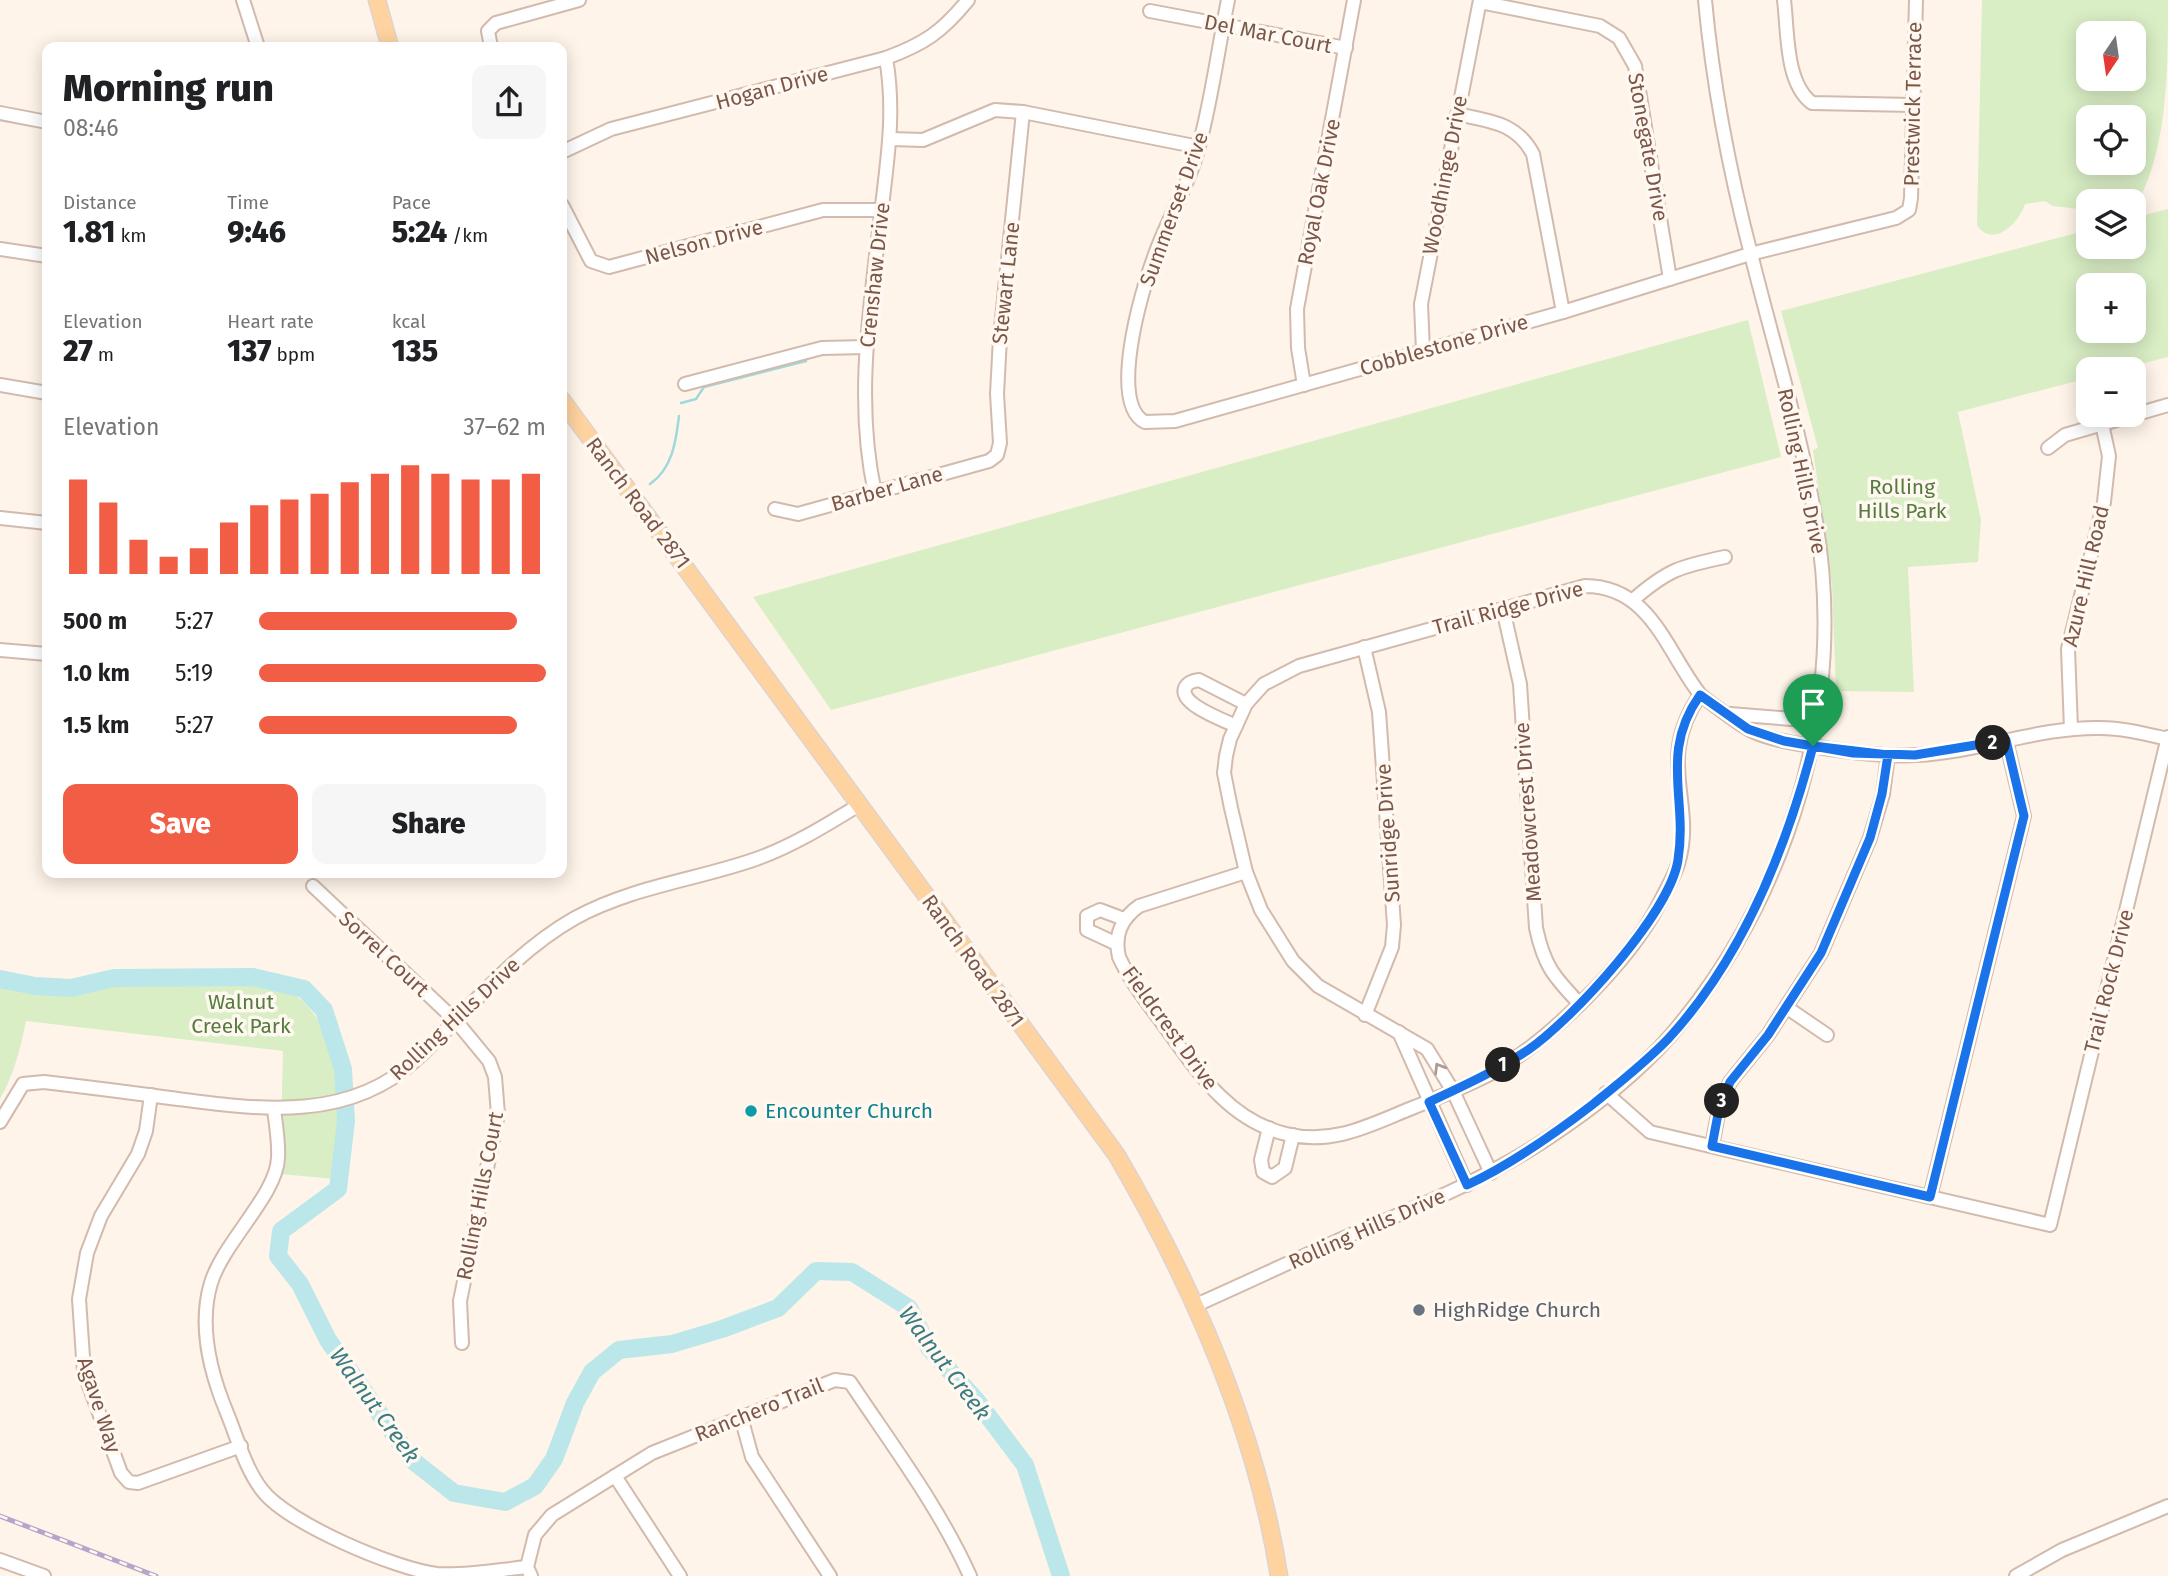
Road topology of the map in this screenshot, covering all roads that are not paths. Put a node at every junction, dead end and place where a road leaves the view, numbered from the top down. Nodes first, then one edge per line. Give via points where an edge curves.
1 (243, 0) edge
2 (377, 0) edge
3 (579, 0) edge
4 (968, 0) edge
5 (1228, 0) edge
6 (1354, 0) edge
7 (1705, 0) edge
8 (1784, 0) edge
9 (1916, 0) edge
10 (1480, 1) edge
11 (1150, 11) dead end
12 (1223, 26) junction
13 (256, 42) edge
14 (389, 42) edge
15 (490, 42) edge
16 (1346, 48) junction
17 (886, 58) junction
18 (1913, 105) junction
19 (1023, 112) junction
20 (0, 113) edge
21 (1457, 114) junction
22 (42, 121) edge
23 (890, 139) junction
24 (1199, 147) junction
25 (567, 150) edge
26 (882, 210) junction
27 (567, 215) edge
28 (0, 249) edge
29 (1751, 254) junction
30 (42, 255) edge
31 (1671, 279) junction
32 (1563, 312) junction
33 (866, 347) junction
34 (1423, 351) junction
35 (685, 384) dead end
36 (1304, 384) junction
37 (0, 385) edge
38 (42, 392) edge
39 (2168, 405) edge
40 (567, 407) edge
41 (2146, 411) edge
42 (1137, 416) joint
43 (2092, 427) edge
44 (2103, 427) edge
45 (2048, 448) dead end
46 (997, 455) joint
47 (875, 493) junction
48 (775, 509) dead end
49 (0, 518) edge
50 (42, 522) edge
51 (1725, 556) dead end
52 (1633, 600) junction
53 (1503, 609) junction
54 (1364, 647) junction
55 (0, 650) edge
56 (42, 654) edge
57 (1700, 695) junction
58 (1246, 704) junction
59 (1730, 714) junction
60 (1817, 721) junction
61 (1236, 726) junction
62 (2071, 729) junction
63 (2168, 738) edge
64 (2006, 740) junction
65 (1813, 746) junction
66 (1888, 755) junction
67 (859, 805) junction
68 (1246, 872) junction
69 (313, 886) dead end
70 (1124, 919) junction
71 (1117, 944) junction
72 (1579, 1003) junction
73 (1786, 1007) junction
74 (1365, 1015) junction
75 (456, 1021) junction
76 (1399, 1032) junction
77 (1828, 1035) dead end
78 (1453, 1091) junction
79 (1606, 1093) junction
80 (151, 1095) junction
81 (1429, 1102) junction
82 (274, 1110) junction
83 (0, 1122) edge
84 (1269, 1128) junction
85 (1293, 1135) junction
86 (1712, 1146) junction
87 (1491, 1173) junction
88 (1467, 1185) junction
89 (1930, 1197) junction
90 (1196, 1305) junction
91 (462, 1343) dead end
92 (741, 1417) junction
93 (241, 1446) junction
94 (615, 1476) junction
95 (2168, 1506) edge
96 (0, 1560) edge
97 (529, 1572) edge
98 (44, 1576) edge
99 (680, 1576) edge
100 (830, 1576) edge
101 (970, 1576) edge
102 (1279, 1576) edge
103 (2016, 1576) edge

1 - 13 street
2 - 14 main road
3 - 15 street via 496,23 488,31
4 - 17 street, Hogan Drive via 946,27 918,46
5 - 12 street, Summerset Drive
6 - 16 street, Royal Oak Drive
7 - 29 street, Rolling Hills Drive via 1710,50
8 - 18 street via 1795,82 1801,95 1812,103
9 - 18 street, Prestwick Terrace
10 - 21 street, Woodhinge Drive
10 - 31 street, Stonegate Drive via 1586,21 1619,38 1635,66
11 - 12 street, Del Mar Court
12 - 16 street, Del Mar Court
12 - 24 street, Summerset Drive
16 - 36 street, Royal Oak Drive via 1297,309
17 - 23 street, Crenshaw Drive via 893,99
17 - 25 street, Hogan Drive via 611,129
18 - 29 street, Prestwick Terrace via 1909,210 1896,218
19 - 23 street via 995,110 923,140
19 - 24 street
19 - 46 street, Stewart Lane via 1000,338
20 - 22 street
21 - 32 street via 1511,128 1533,154
21 - 34 street, Woodhinge Drive via 1420,304
23 - 26 street, Crenshaw Drive
24 - 42 street, Summerset Drive via 1153,259 1135,320 1128,380
26 - 27 street, Nelson Drive via 823,210 609,267 591,261
26 - 33 street, Crenshaw Drive
28 - 30 street
29 - 31 street, Cobblestone Drive
29 - 60 street, Rolling Hills Drive via 1807,474 1821,554 1824,655
31 - 32 street, Cobblestone Drive
32 - 34 street, Cobblestone Drive
33 - 35 street via 822,348
33 - 47 street, Crenshaw Drive via 864,421
34 - 36 street, Cobblestone Drive
36 - 42 street, Cobblestone Drive via 1175,421 1145,422
37 - 38 street
39 - 41 street
40 - 67 main road, Ranch Road 2871
43 - 45 street via 2065,435
44 - 62 street, Azure Hill Road via 2109,456 2104,502 2068,649
46 - 47 street, Barber Lane
47 - 48 street, Barber Lane via 798,514
49 - 50 street
51 - 52 street via 1677,568
52 - 53 street, Trail Ridge Drive via 1609,589 1585,586
52 - 57 street, Trail Ridge Drive via 1660,630
53 - 54 street, Trail Ridge Drive
53 - 72 street, Meadowcrest Drive via 1520,684 1538,937 1551,973
54 - 58 street, Trail Ridge Drive via 1299,666 1264,684
54 - 74 street, Sunridge Drive via 1379,712 1394,925 1392,947
55 - 56 street
57 - 59 street, Trail Ridge Drive
57 - 72 street, Fieldcrest Drive via 1677,741 1678,863 1659,905 1614,968
58 - 61 street, Trail Ridge Drive
58 - 61 street via 1203,681 1190,682 1185,689 1191,704
59 - 60 street
59 - 65 street, Trail Ridge Drive via 1748,729
60 - 65 street, Rolling Hills Drive
61 - 68 street, Trail Ridge Drive via 1224,773
62 - 63 street, Trail Ridge Drive via 2132,730
62 - 64 street, Trail Ridge Drive
63 - 89 street, Trail Rock Drive via 2050,1225
64 - 66 street, Trail Ridge Drive via 1946,752
64 - 89 street via 2024,816
65 - 66 street, Trail Ridge Drive
65 - 79 street, Rolling Hills Drive via 1783,842 1736,941 1668,1038
66 - 73 street via 1870,838 1821,953
67 - 75 street, Rolling Hills Drive via 795,843 755,859 613,901 575,918 512,964
67 - 90 main road, Ranch Road 2871 via 1116,1154
68 - 70 street via 1153,900
68 - 74 street, Trail Ridge Drive via 1261,911 1293,961 1318,986
69 - 75 street, Sorrel Court
70 - 71 street, Fieldcrest Drive
70 - 71 street, Fieldcrest Drive via 1100,910 1087,916 1087,930
71 - 84 street, Fieldcrest Drive via 1124,967 1206,1082 1234,1109
72 - 78 street, Fieldcrest Drive via 1531,1048
73 - 77 street
73 - 86 street via 1730,1082
74 - 76 street, Trail Ridge Drive
75 - 82 street, Rolling Hills Drive via 394,1079 378,1087 318,1107
75 - 91 street, Rolling Hills Court via 489,1062 498,1099 460,1301
78 -> 76 street, Trail Ridge Drive via 1427,1049
76 - 81 street
78 - 81 street, Fieldcrest Drive
78 - 87 street, Trail Ridge Drive
79 - 86 street via 1650,1132
79 - 87 street, Rolling Hills Drive via 1547,1139
80 - 82 street, Rolling Hills Drive
80 - 83 street, Rolling Hills Drive via 44,1082 23,1084
80 - 93 street, Agave Way via 138,1153 101,1216 88,1253 79,1299 83,1372 121,1473 129,1482 138,1483
81 - 85 street, Fieldcrest Drive via 1346,1136
81 - 88 street
82 - 93 street via 279,1159 273,1178 222,1257 211,1284 206,1316 206,1340 218,1391
84 - 85 street, Fieldcrest Drive
84 - 85 street via 1261,1160 1263,1172 1272,1177 1285,1168
86 - 89 street
87 - 88 street, Rolling Hills Drive
88 - 90 street, Rolling Hills Drive
90 - 102 main road, Ranch Road 2871 via 1256,1470
92 - 94 street, Ranchero Trail via 652,1453
92 - 100 street via 752,1458
92 - 101 street, Ranchero Trail via 835,1380 850,1382 931,1503
93 - 97 street via 261,1490 316,1530 421,1572
94 - 97 street, Ranchero Trail via 552,1515 536,1535
94 - 99 street
95 - 103 street via 2062,1550
96 - 98 street

